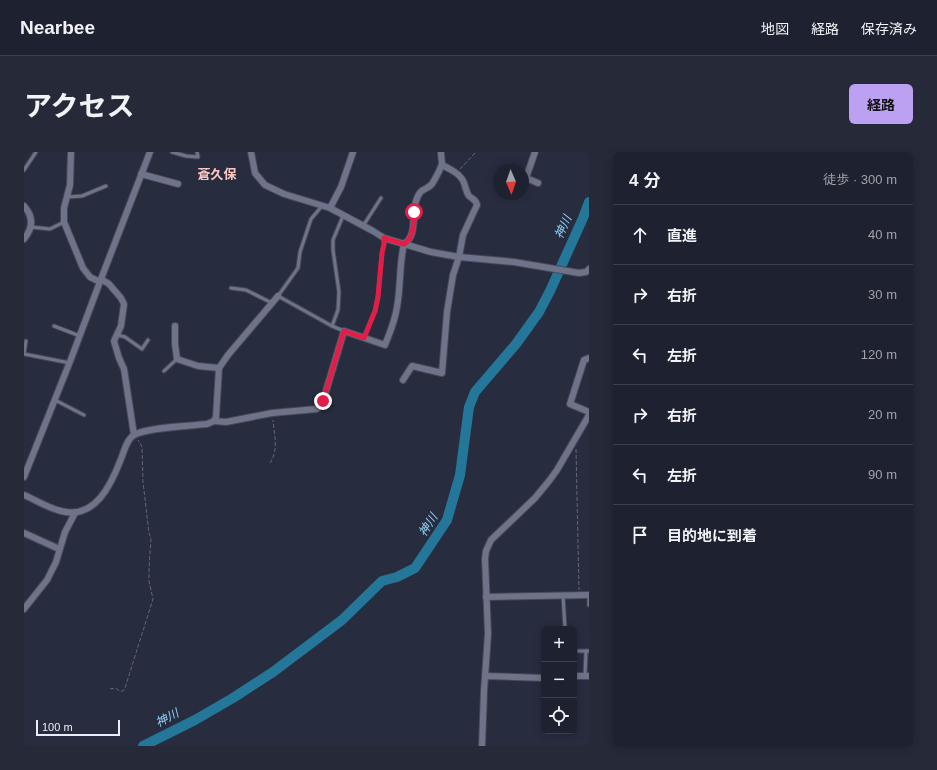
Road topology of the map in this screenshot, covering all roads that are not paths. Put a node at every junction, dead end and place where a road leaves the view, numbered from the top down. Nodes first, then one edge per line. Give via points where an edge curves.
1 (36, 152) edge
2 (71, 152) edge
3 (150, 152) edge
4 (172, 152) edge
5 (197, 152) edge
6 (251, 152) edge
7 (353, 152) edge
8 (441, 152) edge
9 (535, 152) edge
10 (442, 164) junction
11 (24, 170) edge
12 (141, 174) junction
13 (538, 183) dead end
14 (178, 184) dead end
15 (106, 186) dead end
16 (67, 197) junction
17 (381, 198) dead end
18 (24, 206) edge
19 (322, 206) junction
20 (330, 208) junction
21 (343, 216) junction
22 (64, 222) junction
23 (363, 226) junction
24 (32, 227) junction
25 (384, 238) junction
26 (24, 239) edge
27 (404, 244) junction
28 (460, 257) junction
29 (589, 269) edge
30 (100, 280) junction
31 (231, 288) dead end
32 (278, 296) junction
33 (272, 303) junction
34 (54, 326) dead end
35 (175, 326) dead end
36 (332, 326) junction
37 (344, 331) junction
38 (118, 335) junction
39 (80, 336) junction
40 (364, 338) junction
41 (26, 340) dead end
42 (148, 340) dead end
43 (589, 358) edge
44 (177, 359) junction
45 (70, 363) junction
46 (218, 368) junction
47 (164, 371) dead end
48 (403, 380) dead end
49 (55, 400) junction
50 (589, 414) edge
51 (84, 415) dead end
52 (214, 421) junction
53 (134, 435) junction
54 (24, 476) edge
55 (24, 495) edge
56 (75, 513) junction
57 (24, 533) edge
58 (59, 549) junction
59 (564, 595) junction
60 (589, 595) edge
61 (486, 597) junction
62 (589, 605) edge
63 (24, 609) edge
64 (565, 626) edge
65 (579, 651) dead end
66 (588, 651) edge
67 (485, 676) junction
68 (587, 676) edge
69 (541, 678) edge
70 (482, 746) edge

1 - 11 lane
2 - 16 street
3 - 12 street
4 - 5 lane via 198,157
6 - 19 street via 255,173 265,185
7 - 20 street via 341,187
8 - 10 street
9 - 13 street via 526,178
10 - 27 street via 431,185 420,191 414,205 412,235
10 - 28 street via 456,173 464,183 467,193 477,202 463,235
12 - 14 street
12 - 30 street
15 - 16 lane via 82,196
16 - 22 street
17 - 23 lane
18 - 24 street via 30,216
19 - 20 street
19 - 32 lane via 311,219 300,252 298,268
20 - 21 street
21 - 23 street
21 - 36 lane via 333,240 338,310
22 - 24 lane via 50,229
22 - 30 street via 83,268 90,277
23 - 25 street
24 - 26 street
25 - 27 street
25 - 40 lane via 378,297
27 - 28 street
27 - 40 street via 394,324 385,345
28 - 29 street via 531,264 579,273
28 - 48 street via 450,289 442,373 412,366
30 - 38 street via 109,284 124,304
30 - 39 street
31 - 33 lane via 246,290
32 - 33 street
32 - 36 lane
33 - 46 street
34 - 39 lane
35 - 44 street
36 - 37 lane
37 - 40 street
37 - 52 street via 321,405 317,408 226,422
38 - 42 lane via 142,349
38 - 53 street via 114,342 124,369
39 - 45 street
41 - 45 lane via 24,354
43 - 50 street via 584,360 570,404
44 - 46 street via 198,366
44 - 47 lane
45 - 49 street
46 - 52 street
49 - 51 lane
49 - 54 street
50 - 61 street via 557,470 542,490 491,540 485,559
52 - 53 street via 207,424 156,429
53 - 56 street via 106,490 92,507
55 - 56 street via 60,511
56 - 58 street
57 - 58 street
58 - 63 street via 47,580
59 - 60 street
59 - 61 street
59 - 64 lane
60 - 62 lane
61 - 67 street via 488,634
65 - 66 lane
66 - 68 lane
67 - 69 street
67 - 70 street

